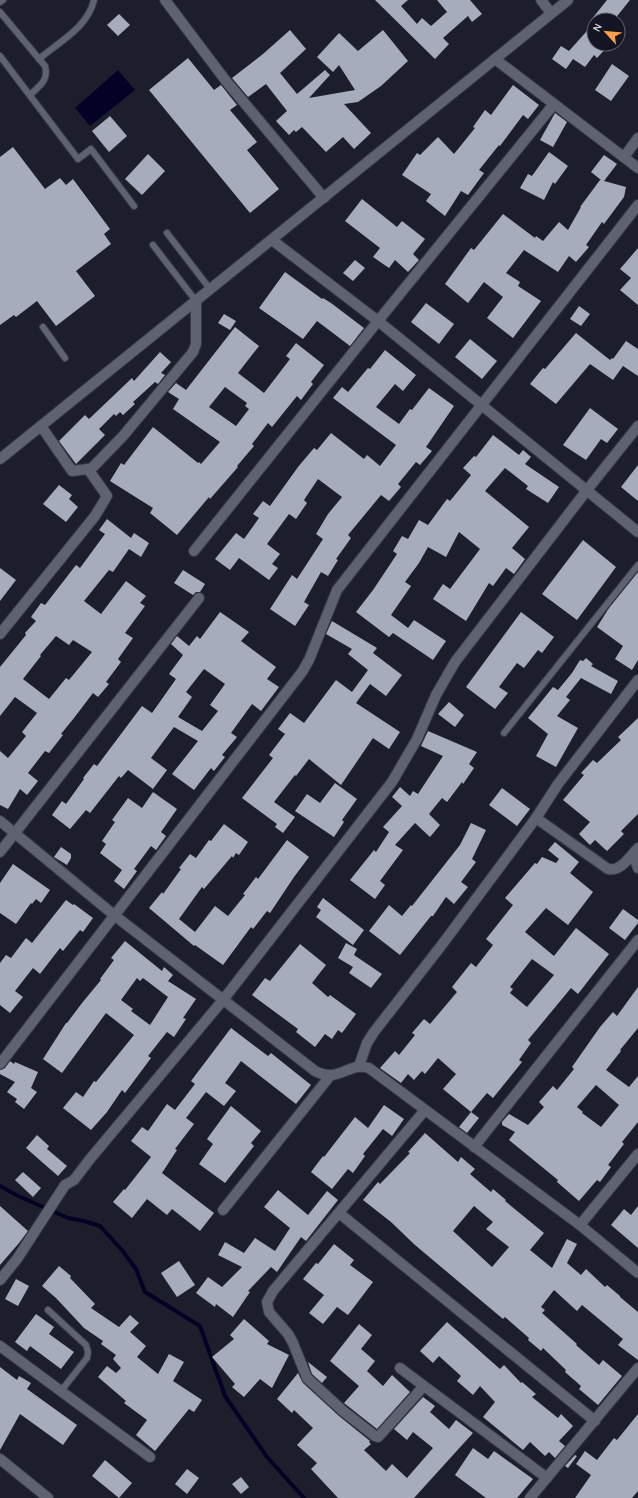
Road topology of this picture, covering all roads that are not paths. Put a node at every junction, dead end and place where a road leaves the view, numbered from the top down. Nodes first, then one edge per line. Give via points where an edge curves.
1 (3, 0) edge
2 (94, 0) edge
3 (165, 0) edge
4 (541, 0) edge
5 (568, 0) edge
6 (0, 2) edge
7 (0, 12) edge
8 (551, 14) junction
9 (0, 56) edge
10 (39, 59) junction
11 (495, 59) junction
12 (30, 95) junction
13 (554, 104) junction
14 (638, 138) edge
15 (624, 157) junction
16 (638, 168) edge
17 (324, 198) junction
18 (638, 205) edge
19 (134, 206) dead end
20 (167, 233) dead end
21 (272, 240) junction
22 (152, 245) dead end
23 (210, 289) junction
24 (196, 301) junction
25 (378, 321) junction
26 (43, 328) dead end
27 (65, 358) dead end
28 (481, 404) junction
29 (41, 426) junction
30 (638, 426) edge
31 (0, 459) edge
32 (88, 469) junction
33 (587, 490) junction
34 (638, 532) edge
35 (194, 551) dead end
36 (638, 565) edge
37 (200, 598) dead end
38 (0, 634) edge
39 (638, 680) edge
40 (504, 733) dead end
41 (536, 818) junction
42 (0, 821) edge
43 (15, 834) junction
44 (635, 851) edge
45 (0, 852) edge
46 (638, 868) edge
47 (114, 915) junction
48 (638, 940) edge
49 (223, 1000) junction
50 (0, 1064) edge
51 (359, 1066) junction
52 (330, 1076) junction
53 (425, 1110) junction
54 (474, 1147) junction
55 (638, 1154) edge
56 (223, 1210) dead end
57 (339, 1213) junction
58 (580, 1225) junction
59 (638, 1273) edge
60 (0, 1280) edge
61 (48, 1310) dead end
62 (0, 1346) edge
63 (400, 1368) dead end
64 (638, 1368) edge
65 (423, 1387) junction
66 (61, 1391) junction
67 (595, 1421) junction
68 (150, 1457) dead end
69 (0, 1459) edge
70 (547, 1478) junction
71 (48, 1498) edge
72 (530, 1498) edge

1 - 6 lane
2 - 10 lane via 92,9 83,23
3 - 17 street via 226,81
4 - 8 street
5 - 8 street
7 - 10 lane
8 - 11 street
9 - 12 lane
10 - 12 lane via 47,73 45,80
11 - 13 street
11 - 17 street
12 - 19 lane via 78,159 91,149
13 - 15 street
13 - 25 street
14 - 15 street
15 - 16 street
17 - 21 street
18 - 28 street
20 - 23 lane
21 - 23 street
21 - 25 street
22 - 24 lane
23 - 24 street
24 - 29 street
24 - 32 street via 196,344 193,352 123,436 92,468
25 - 28 street
25 - 35 street
26 - 27 lane
28 - 33 street
28 - 47 street via 336,590 302,672
29 - 31 street
29 - 32 street via 72,471
30 - 33 street
32 - 38 street via 107,496 95,516
33 - 34 street
33 - 49 street via 455,662 392,782
36 - 40 lane
37 - 43 street
39 - 41 street via 558,784
41 - 44 street via 608,869 616,869
41 - 51 street via 374,1032
42 - 43 street
43 - 45 street
43 - 47 street
44 - 46 street
47 - 49 street
47 - 50 street
48 - 54 street
49 - 52 street via 315,1071
49 - 60 street via 74,1180 65,1185 17,1259
51 - 52 street
51 - 53 street via 376,1072
52 - 56 street
53 - 54 street
53 - 57 street
54 - 58 street
55 - 58 street
57 - 65 street via 273,1291 267,1302 269,1312 288,1334 307,1378 342,1411 377,1437
57 - 67 street
58 - 59 street
61 - 66 lane via 86,1345 88,1352 88,1358
62 - 66 street
63 - 65 street
64 - 67 street
65 - 70 street
66 - 68 street
67 - 70 street
69 - 71 street
70 - 72 street

